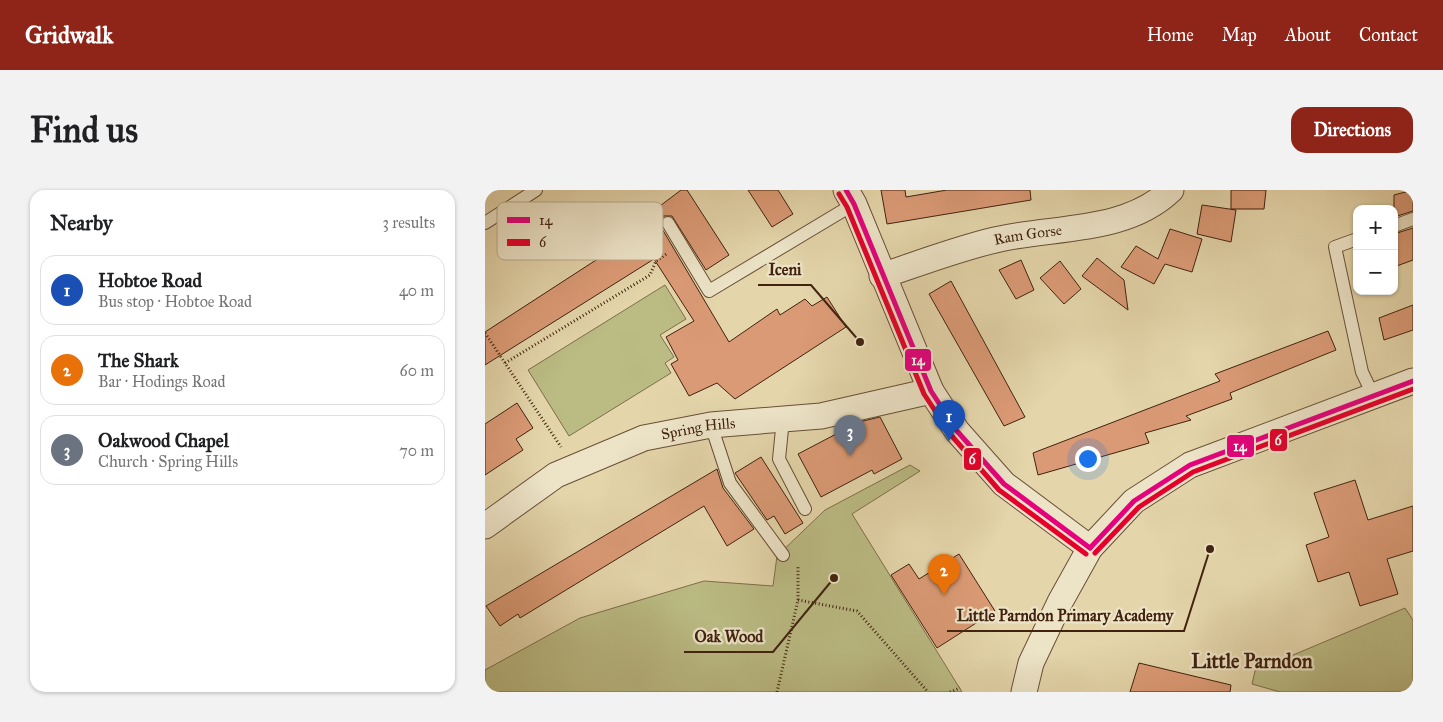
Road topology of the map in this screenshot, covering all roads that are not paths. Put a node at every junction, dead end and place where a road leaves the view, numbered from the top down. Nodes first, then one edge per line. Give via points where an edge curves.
1 (536, 190) edge
2 (1171, 190) edge
3 (850, 197) edge
4 (517, 202) edge
5 (497, 215) edge
6 (1413, 219) edge
7 (485, 223) edge
8 (667, 223) dead end
9 (1398, 225) edge
10 (1353, 241) edge
11 (883, 276) junction
12 (1413, 381) edge
13 (931, 391) junction
14 (1373, 395) junction
15 (783, 419) junction
16 (711, 425) junction
17 (805, 509) dead end
18 (485, 526) edge
19 (1090, 548) junction
20 (783, 555) road end
21 (1024, 692) edge

1 - 4 lane
2 - 11 street, Ram Gorse via 1137,212 1110,222 996,239
3 - 8 lane via 709,291
3 - 11 street
5 - 7 lane
6 - 9 lane
10 - 14 lane via 1335,248 1362,372
11 - 13 street
12 - 14 street
13 - 15 street, Spring Hills via 821,416
13 - 19 street via 957,430 1004,484
14 - 19 street via 1190,465 1134,501
15 - 16 street, Spring Hills
15 - 17 lane via 779,459
16 - 18 street, Spring Hills via 644,438 575,467 556,476
16 - 20 lane via 729,483
19 - 21 street via 1031,663

